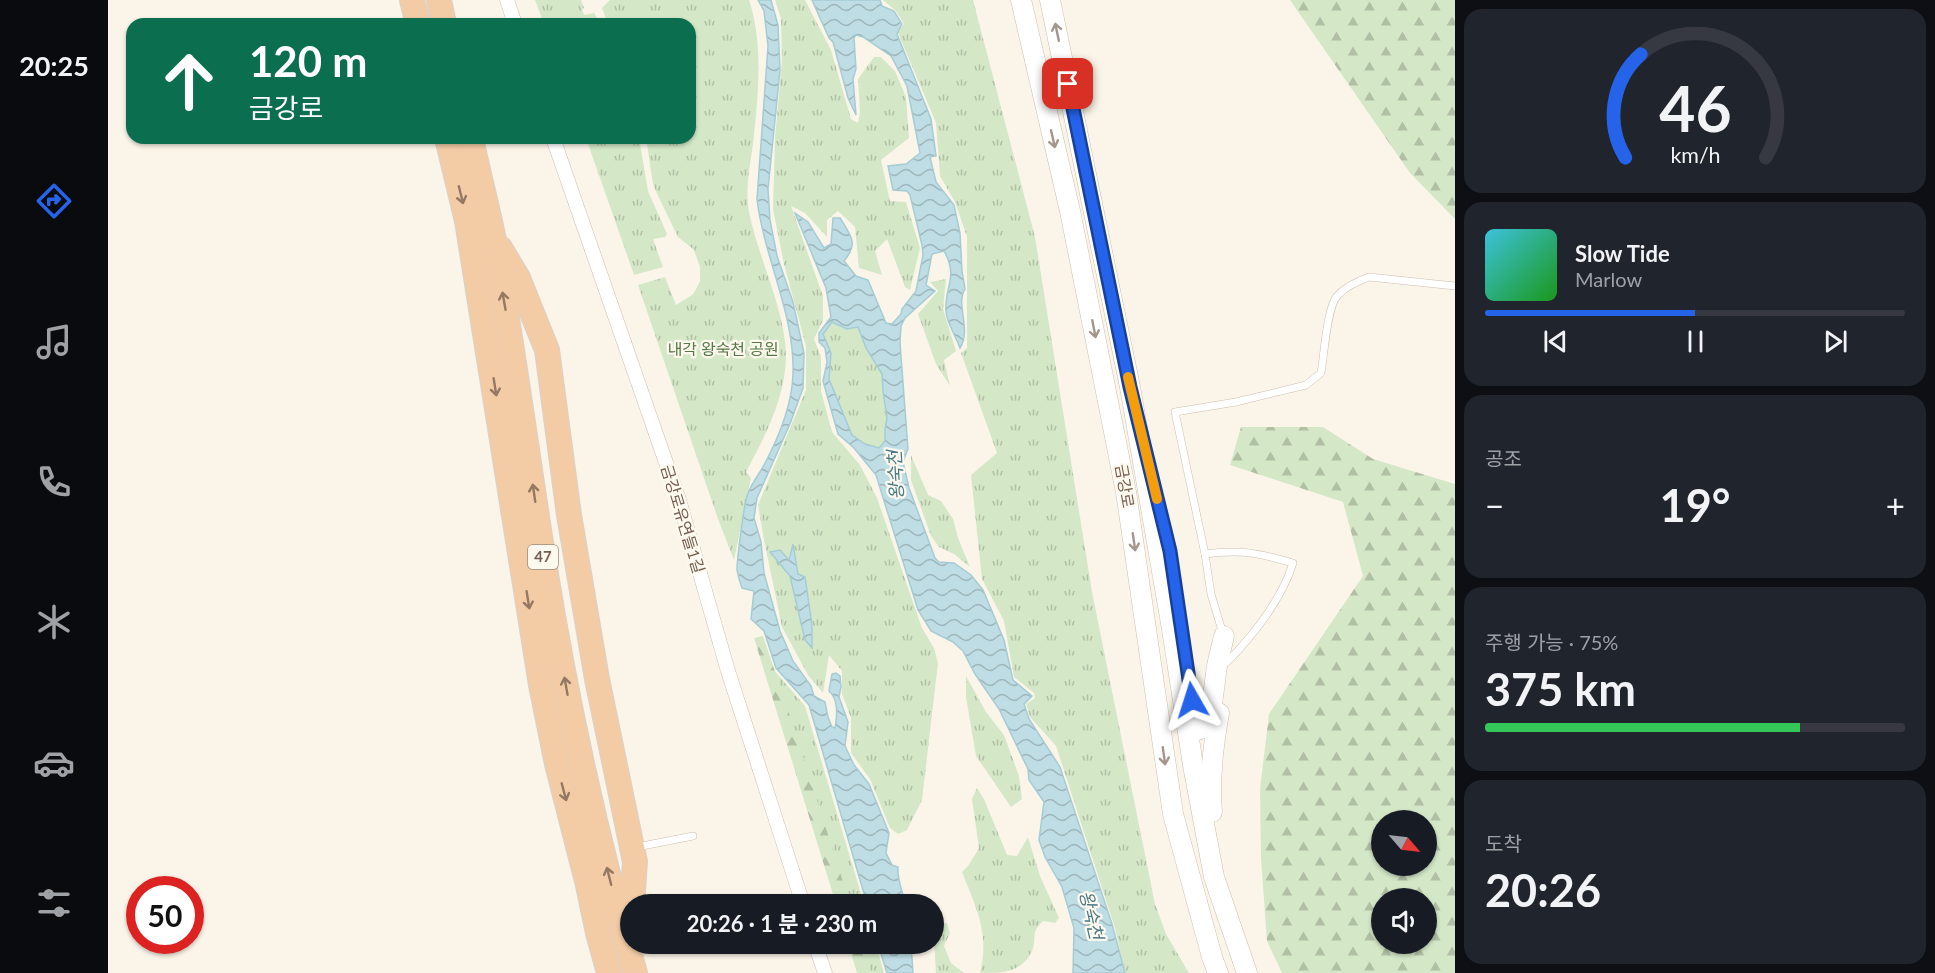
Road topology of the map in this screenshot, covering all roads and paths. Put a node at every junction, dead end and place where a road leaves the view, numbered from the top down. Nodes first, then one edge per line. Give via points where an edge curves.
1 (412, 0) edge
2 (439, 0) edge
3 (507, 0) edge
4 (1021, 0) edge
5 (1050, 0) edge
6 (416, 18) edge
7 (443, 18) edge
8 (512, 18) edge
9 (448, 144) edge
10 (472, 144) edge
11 (555, 144) edge
12 (493, 237) junction
13 (1455, 286) edge
14 (1130, 387) junction
15 (1205, 554) junction
16 (1224, 636) joint
17 (1227, 662) joint
18 (693, 836) dead end
19 (632, 848) junction
20 (633, 894) edge
21 (800, 894) edge
22 (818, 954) edge
23 (633, 960) edge
24 (1246, 971) edge
25 (609, 973) edge
26 (825, 973) edge
27 (1218, 973) edge

1 - 6 highway
2 - 7 highway
3 - 8 street
4 -> 27 main road, 금강로 via 1070,211 1126,492 1173,814
14 -> 5 main road, 금강로
9 -> 25 highway, 47 via 467,221 546,708
10 - 12 highway, 47
11 - 21 street, 금강로유연들1길 via 679,500 728,671
12 - 19 highway via 518,278 547,350 569,515
23 -> 12 highway, 47 via 570,708
13 - 15 lane via 1369,277 1356,282 1336,296 1321,373 1306,385 1175,412
14 - 16 main road via 1170,551 1197,730 1206,727 1211,712
14 - 24 main road, 금강로 via 1212,866
15 - 16 lane via 1211,594
15 - 17 lane via 1251,551 1293,563 1249,640
17 - 24 main road via 1210,790 1219,851
18 - 19 lane
19 - 20 highway
22 - 26 street

